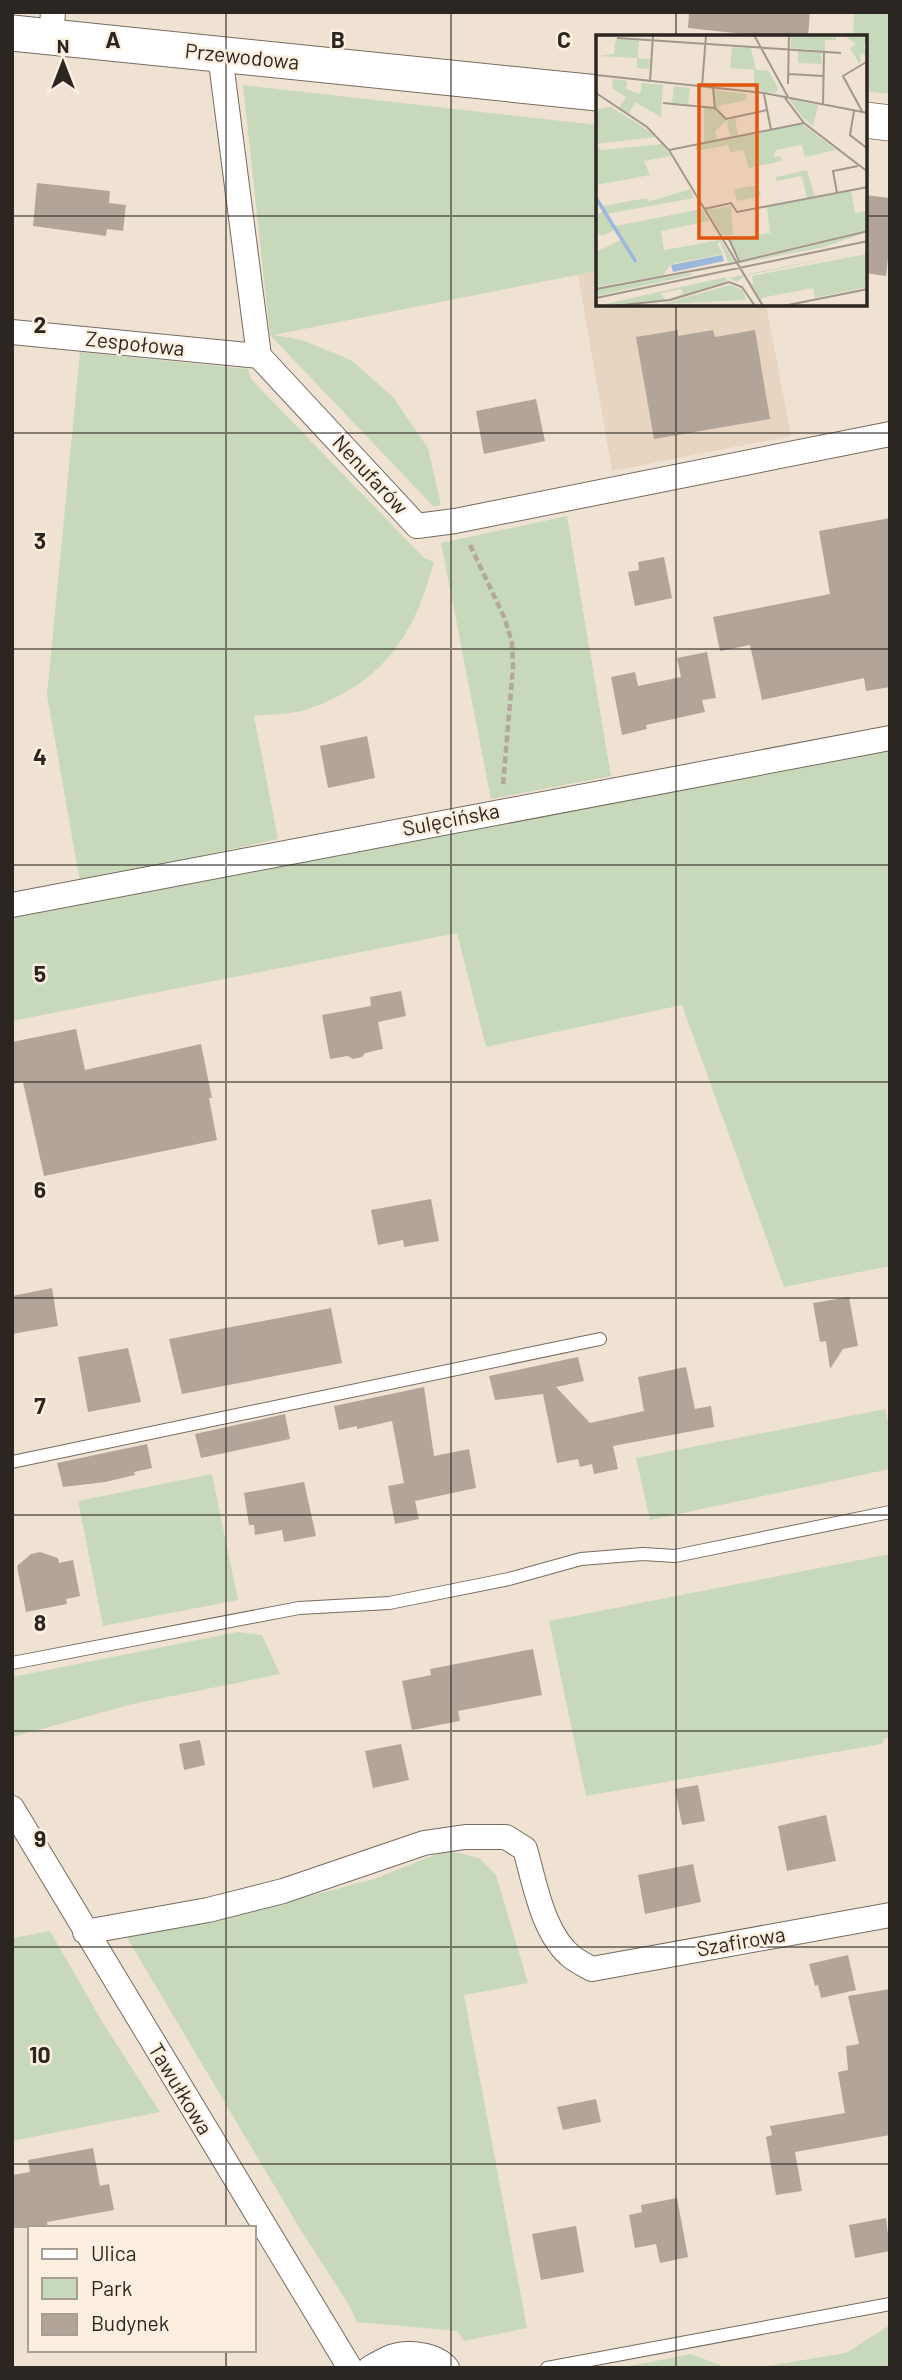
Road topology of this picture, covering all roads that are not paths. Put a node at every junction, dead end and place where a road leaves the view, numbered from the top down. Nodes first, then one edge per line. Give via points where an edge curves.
1 (52, 25) edge
2 (12, 33) edge
3 (219, 55) junction
4 (596, 93) edge
5 (867, 120) edge
6 (890, 123) edge
7 (12, 332) edge
8 (259, 356) junction
9 (890, 433) edge
10 (890, 737) edge
11 (12, 905) edge
12 (600, 1339) dead end
13 (12, 1462) edge
14 (890, 1512) edge
15 (12, 1663) edge
16 (16, 1823) edge
17 (890, 1915) edge
18 (85, 1932) junction
19 (890, 2304) edge
20 (350, 2368) edge
21 (370, 2368) edge
22 (447, 2368) edge
23 (547, 2368) edge

1 - 2 street, Przewodowa
1 - 3 street, Przewodowa
3 - 4 street, Przewodowa
3 - 8 street
5 - 6 street
7 - 8 street, Zespołowa
8 - 9 street, Nenufarów via 417,526
10 - 11 street, Sulęcińska
12 - 13 lane
14 - 15 lane via 675,1556 581,1559 389,1603 299,1608
16 - 18 street, Tawułkowa
17 - 18 street, Szafirowa via 592,1969 572,1957 555,1936 525,1849 506,1838 465,1836 424,1843 283,1891 208,1910
18 - 20 street, Tawułkowa
19 - 23 lane
21 - 22 street via 393,2356 413,2354

